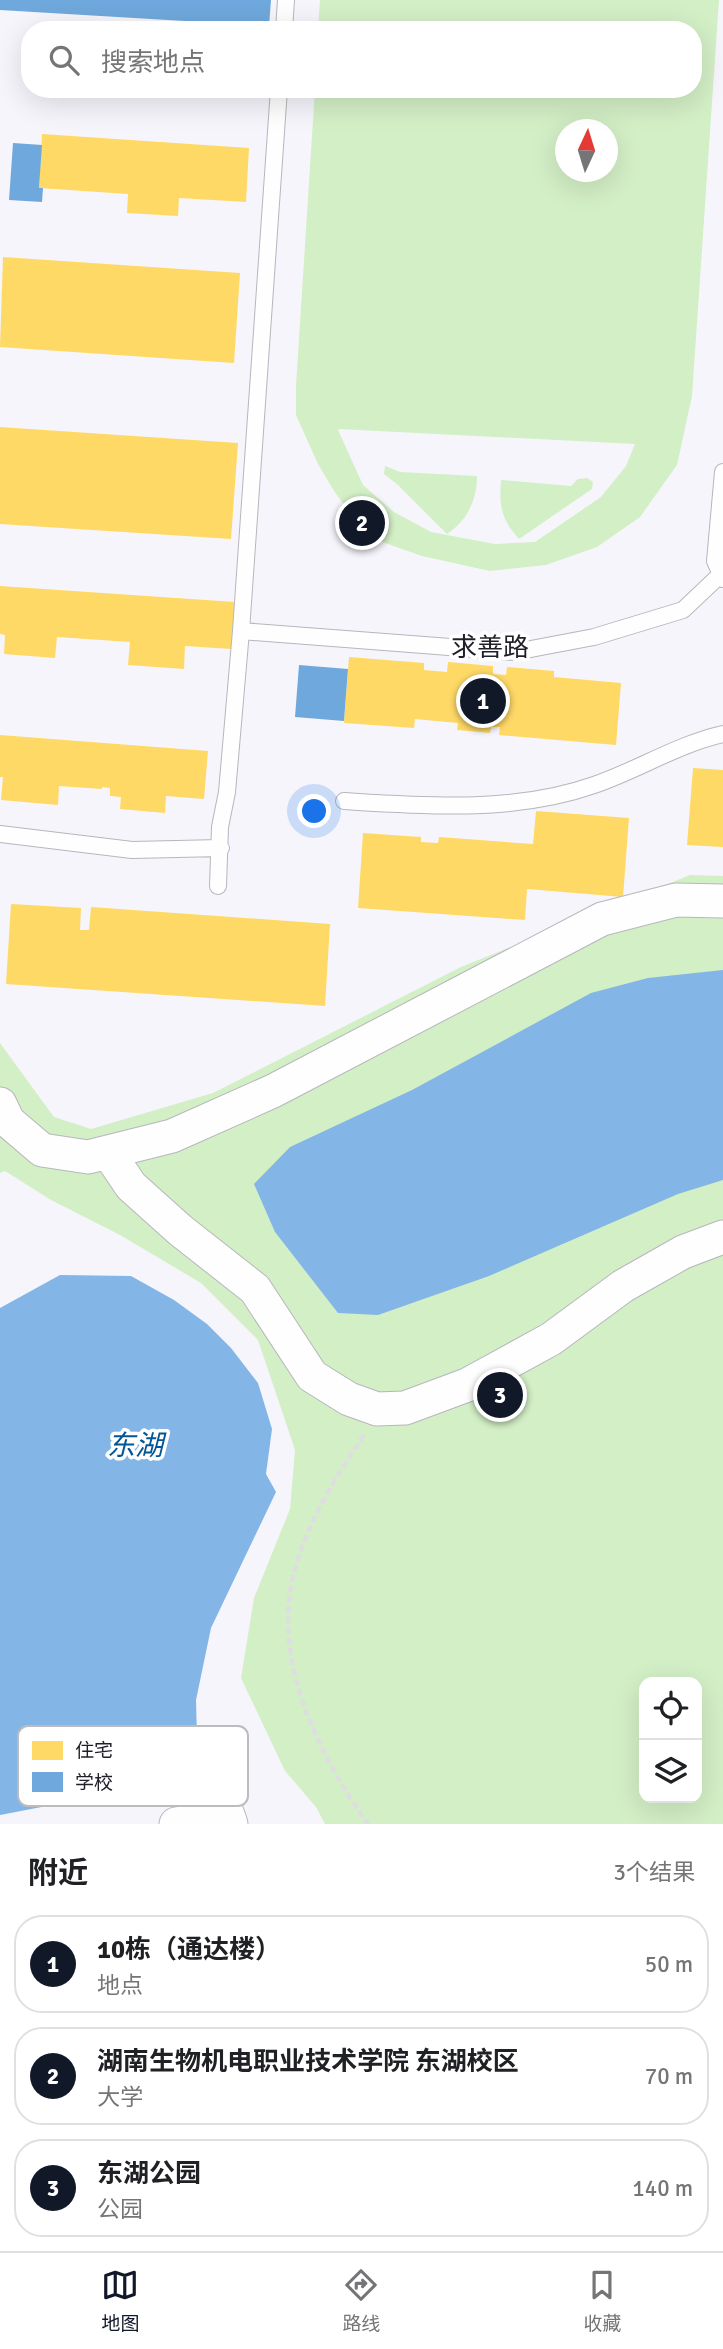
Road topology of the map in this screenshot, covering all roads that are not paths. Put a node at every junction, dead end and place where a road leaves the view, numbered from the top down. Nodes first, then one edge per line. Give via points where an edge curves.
1 (286, 0) edge
2 (285, 21) edge
3 (278, 98) edge
4 (723, 472) edge
5 (722, 577) edge
6 (242, 631) junction
7 (723, 734) edge
8 (344, 801) dead end
9 (0, 834) edge
10 (221, 848) junction
11 (218, 886) dead end
12 (723, 901) edge
13 (6, 1124) edge
14 (108, 1152) junction
15 (723, 1237) edge
16 (176, 1824) edge
17 (231, 1824) edge

1 - 2 lane
3 - 6 lane
4 - 5 lane via 715,561
5 - 6 lane, 求善路 via 683,610 594,637 515,652
6 - 10 lane
7 - 8 lane via 702,738 593,786 522,802 422,805
9 - 10 lane via 132,849
10 - 11 lane
12 - 14 street via 676,900 602,919 273,1091 172,1136
13 - 14 street via 42,1150 88,1157
14 - 15 street via 131,1186 255,1289 312,1376 349,1399 377,1409 405,1408 467,1385 551,1339 623,1286 683,1252
16 - 17 street via 228,1815

